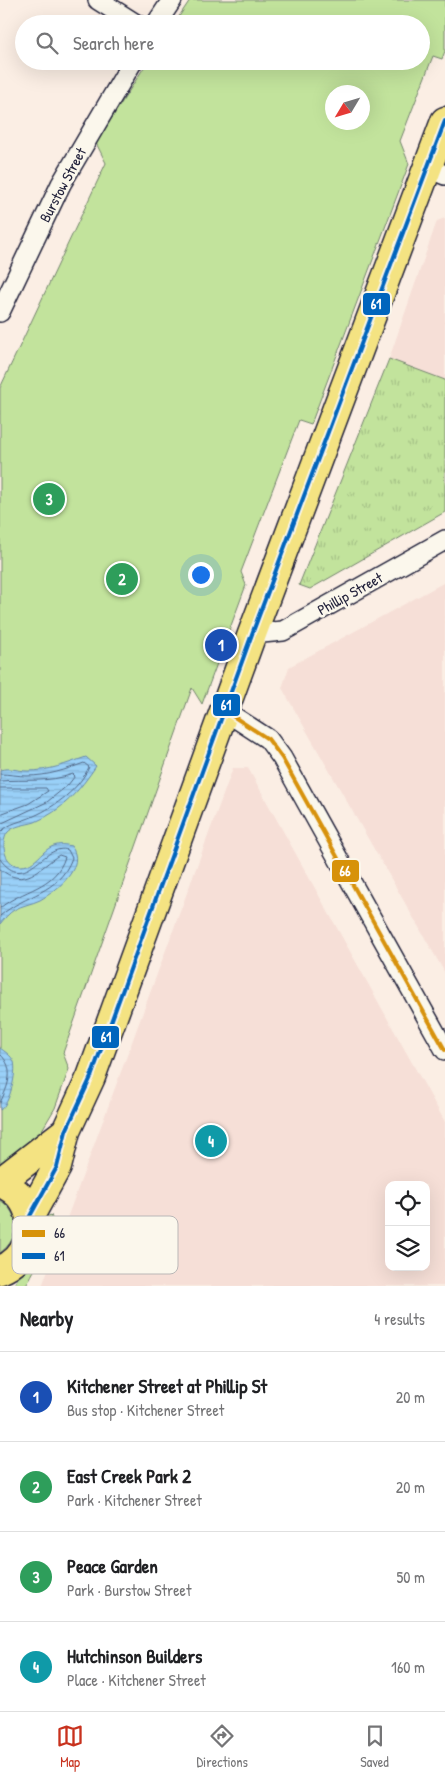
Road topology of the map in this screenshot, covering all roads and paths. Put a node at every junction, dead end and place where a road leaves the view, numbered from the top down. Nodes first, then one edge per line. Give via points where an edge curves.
1 (98, 0) edge
2 (172, 0) edge
3 (122, 15) edge
4 (162, 15) edge
5 (128, 70) edge
6 (445, 120) edge
7 (436, 171) edge
8 (0, 312) edge
9 (445, 540) edge
10 (252, 634) junction
11 (225, 711) junction
12 (445, 1050) edge
13 (66, 1131) junction
14 (0, 1182) edge
15 (30, 1216) joint
16 (12, 1264) edge
17 (1, 1275) edge

1 - 3 street
2 - 4 street
5 - 8 street, Burstow Street via 61,184
6 - 7 main road
7 - 10 main road
9 - 10 street, Phillip Street via 283,631
10 - 11 main road
11 - 12 street via 268,739 282,758
11 - 13 main road via 91,1077
13 - 14 main road
13 - 15 main road via 57,1167
14 - 15 main road via 19,1196
16 - 17 main road

